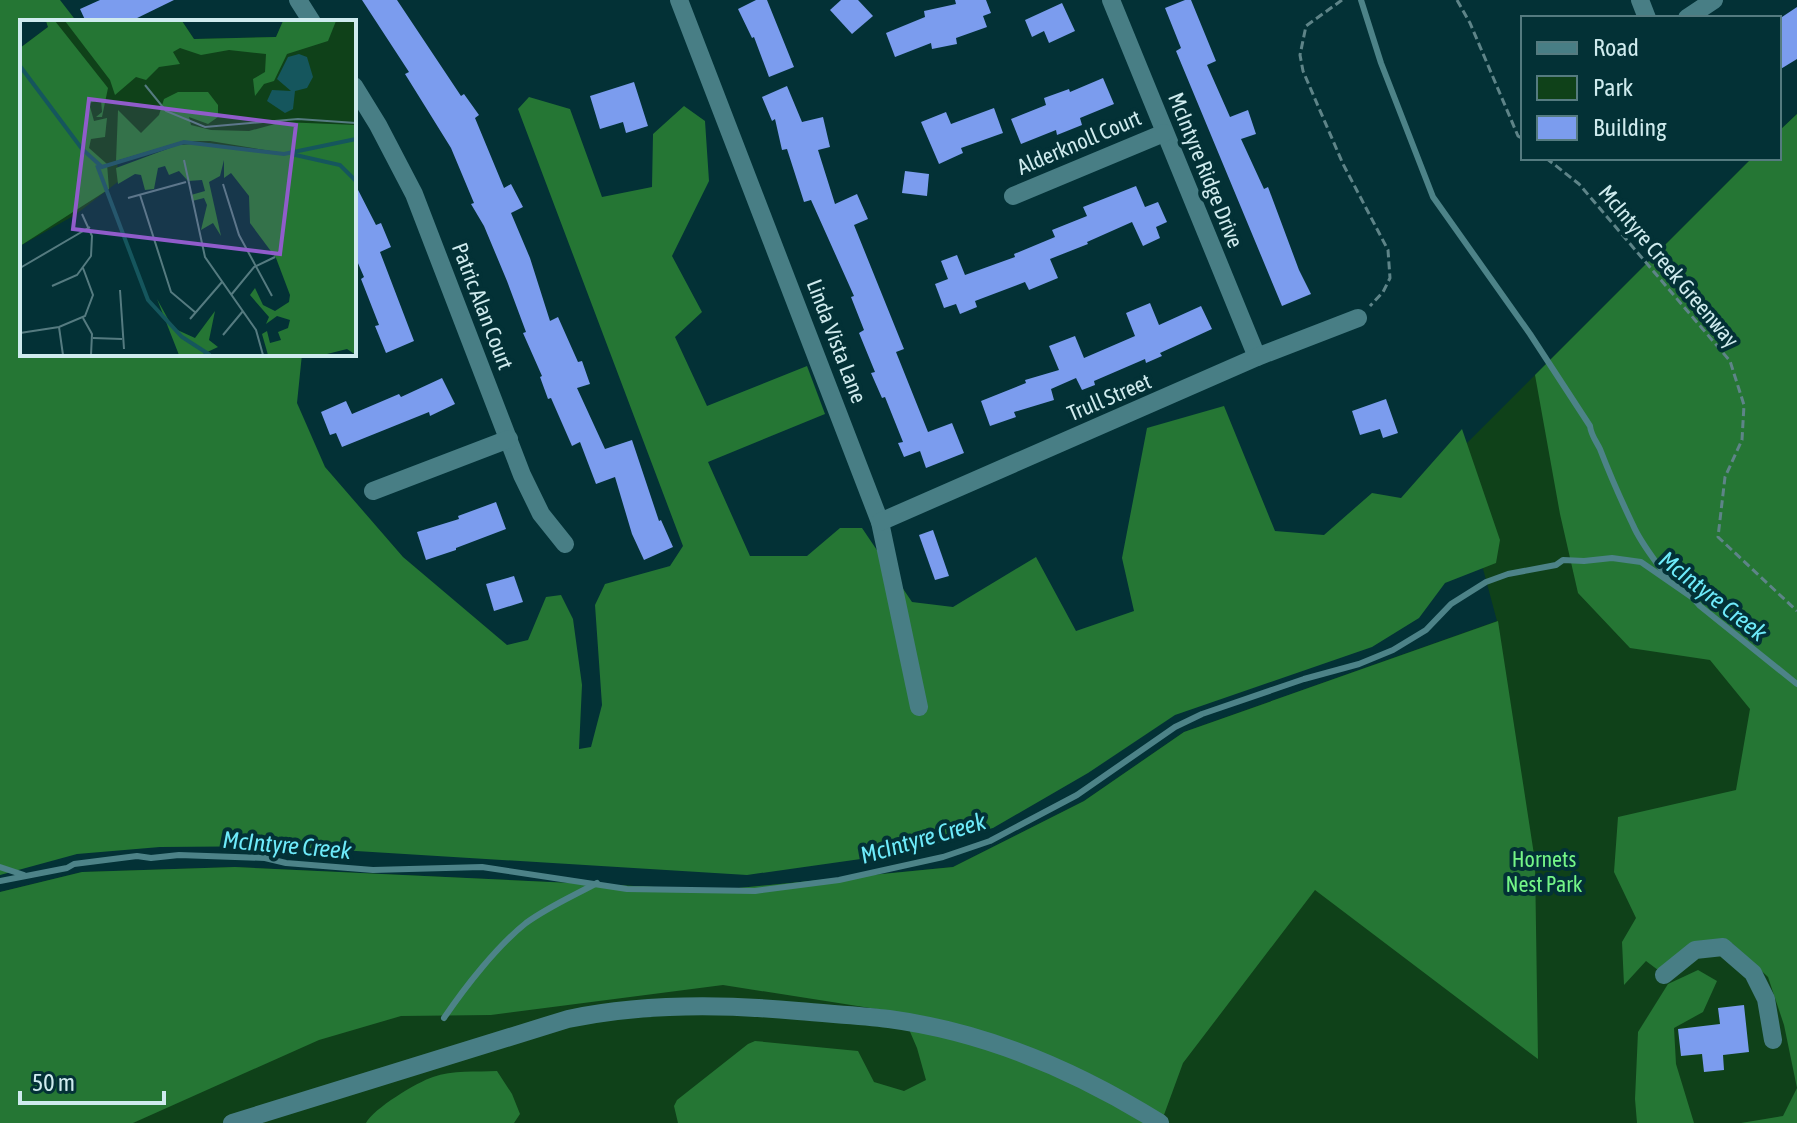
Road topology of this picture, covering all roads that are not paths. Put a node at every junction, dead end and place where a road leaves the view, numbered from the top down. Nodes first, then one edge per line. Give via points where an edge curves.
1 (298, 0) edge
2 (679, 0) edge
3 (1111, 0) edge
4 (1714, 0) edge
5 (1690, 16) edge
6 (311, 20) edge
7 (356, 89) edge
8 (1164, 133) junction
9 (1013, 196) dead end
10 (1358, 318) road end
11 (1257, 357) junction
12 (509, 439) junction
13 (373, 491) dead end
14 (880, 522) junction
15 (565, 544) dead end
16 (919, 707) dead end
17 (1664, 975) dead end
18 (1773, 1040) dead end
19 (232, 1123) edge
20 (1160, 1123) edge

1 - 6 street
2 - 14 street, Linda Vista Lane
3 - 8 street, McIntyre Ridge Drive
4 - 5 street
7 - 12 street, Patric Alan Court via 414,194
8 - 9 street, Alderknoll Court
8 - 11 street, McIntyre Ridge Drive
10 - 11 street, Trull Street
11 - 14 street, Trull Street
12 - 13 street
12 - 15 street, Patric Alan Court via 541,514
14 - 16 street, Linda Vista Lane
17 - 18 street via 1695,950 1723,947 1753,973 1766,999
19 - 20 street via 568,1019 610,1010 717,1006 891,1020 971,1036 1074,1074

